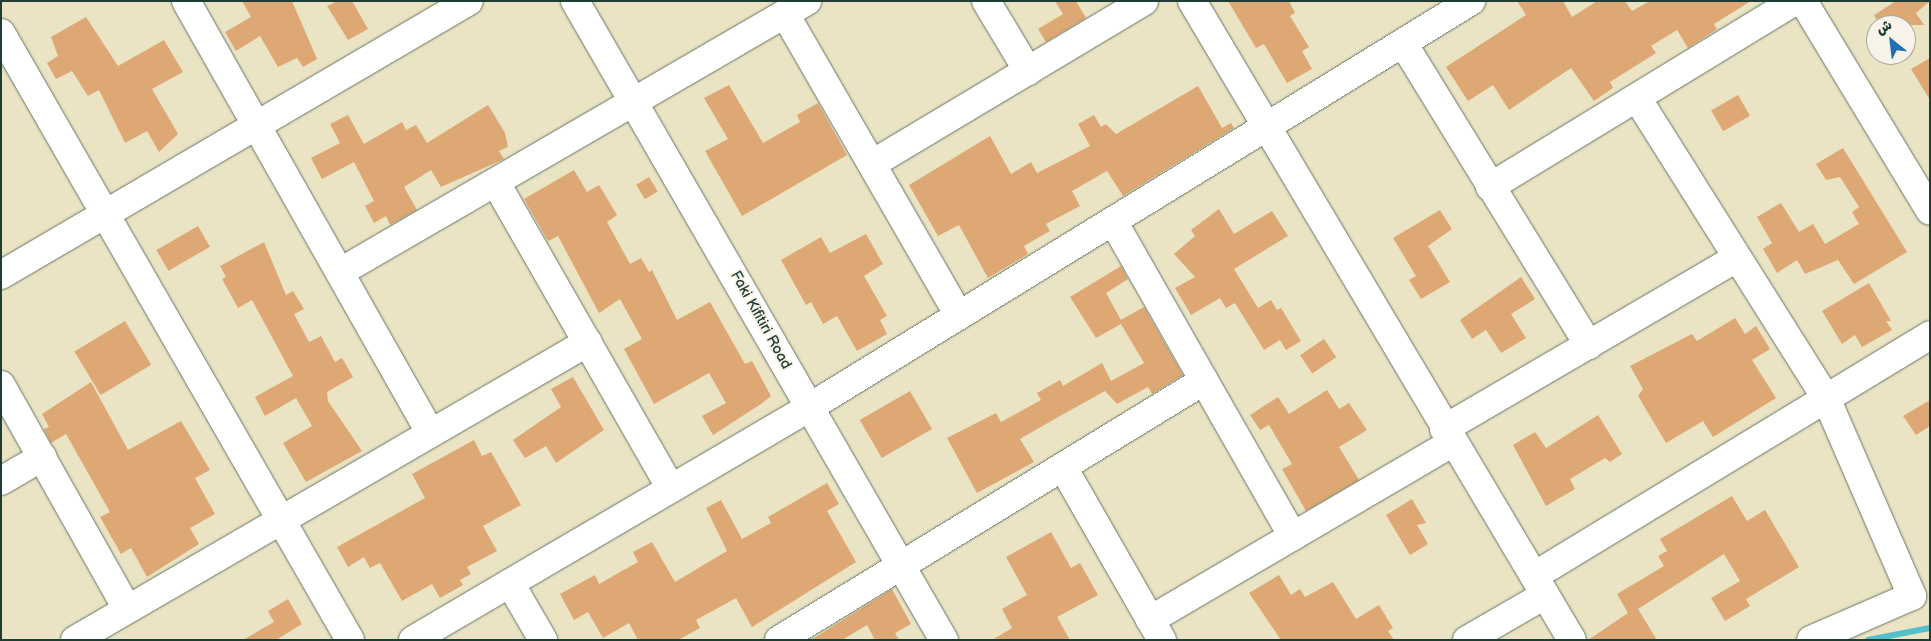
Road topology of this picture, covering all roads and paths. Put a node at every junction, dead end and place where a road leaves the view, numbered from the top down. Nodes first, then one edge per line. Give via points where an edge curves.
1 (186, 1) edge
2 (469, 1) edge
3 (575, 1) edge
4 (986, 1) edge
5 (1144, 1) edge
6 (1192, 1) edge
7 (1471, 1) edge
8 (1795, 1) edge
9 (1803, 1) edge
10 (796, 8) edge
11 (1, 33) edge
12 (1404, 43) junction
13 (1028, 71) junction
14 (1637, 98) junction
15 (634, 103) junction
16 (257, 123) junction
17 (1266, 128) junction
18 (872, 164) junction
19 (496, 183) junction
20 (1490, 187) junction
21 (1930, 211) edge
22 (105, 213) junction
23 (1113, 221) junction
24 (1736, 259) junction
25 (342, 271) junction
26 (1, 275) edge
27 (959, 315) junction
28 (1930, 335) edge
29 (588, 342) junction
30 (1589, 344) junction
31 (1204, 381) junction
32 (1, 385) edge
33 (1826, 398) junction
34 (810, 406) junction
35 (430, 433) junction
36 (1448, 436) junction
37 (42, 457) junction
38 (1064, 469) junction
39 (1, 481) edge
40 (671, 488) junction
41 (281, 520) junction
42 (1292, 536) junction
43 (902, 565) junction
44 (510, 583) junction
45 (1539, 585) junction
46 (1921, 597) edge
47 (127, 609) junction
48 (1156, 630) edge
49 (74, 640) edge
50 (350, 640) edge
51 (413, 640) edge
52 (544, 640) edge
53 (780, 640) edge
54 (944, 640) edge
55 (1466, 640) edge
56 (1572, 640) edge
57 (1812, 640) edge

1 - 16 street
2 - 16 street
3 - 15 street, Faki Kifitiri Road
4 - 13 street
5 - 13 street
6 - 17 street
7 - 12 street
8 - 14 street
9 - 21 street
10 - 15 street
10 - 18 street
11 - 22 street
12 - 17 street
12 - 20 street
13 - 18 street
14 - 20 street
14 - 24 street
15 - 19 street
15 - 34 street, Faki Kifitiri Road
16 - 22 street
16 - 25 street
17 - 23 street
17 - 36 street
18 - 27 street
19 - 25 street
19 - 29 street
20 - 30 street
22 - 26 street
22 - 41 street
23 - 27 street
23 - 31 street
24 - 30 street
24 - 33 street
25 - 35 street
27 - 34 street
28 - 33 street
29 - 35 street
29 - 40 street
30 - 36 street
31 - 38 street
31 - 42 street
32 - 37 street
33 - 45 street
33 - 46 street
34 - 40 street
34 - 43 street, Faki Kifitiri Road
35 - 41 street
36 - 42 street
36 - 45 street
37 - 39 street
37 - 47 street
38 - 43 street
38 - 48 street
40 - 44 street
41 - 47 street
41 - 50 street
42 - 48 street
43 - 53 street
43 - 54 street, Faki Kifitiri Road
44 - 51 street
44 - 52 street
45 - 55 street
45 - 56 street
46 - 57 street
47 - 49 street

